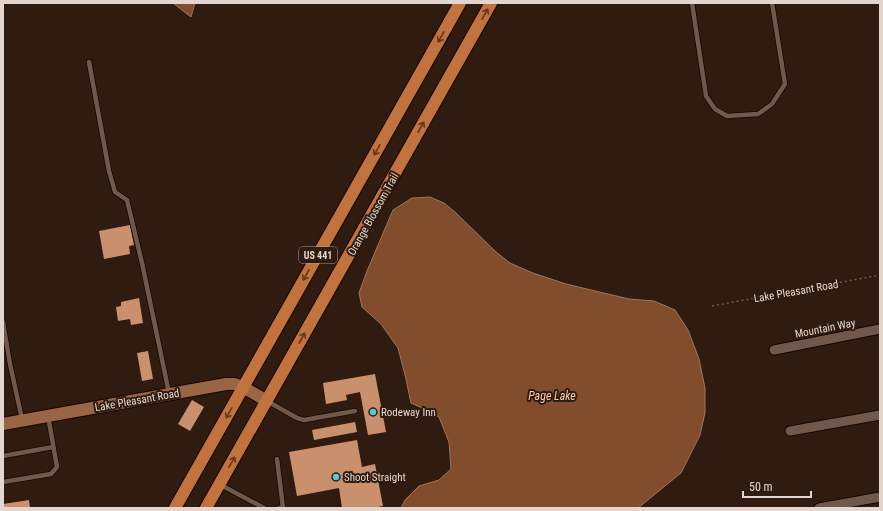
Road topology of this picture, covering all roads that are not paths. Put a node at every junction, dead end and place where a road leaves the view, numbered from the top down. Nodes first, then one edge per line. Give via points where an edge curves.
1 (460, 3) edge
2 (491, 3) edge
3 (692, 3) edge
4 (772, 3) edge
5 (88, 62) dead end
6 (3, 322) edge
7 (880, 329) edge
8 (774, 350) dead end
9 (244, 387) junction
10 (169, 395) junction
11 (267, 401) junction
12 (356, 410) dead end
13 (880, 415) edge
14 (48, 416) junction
15 (22, 421) junction
16 (3, 424) edge
17 (790, 431) dead end
18 (53, 447) junction
19 (3, 456) edge
20 (277, 459) dead end
21 (3, 482) edge
22 (219, 484) junction
23 (880, 497) edge
24 (258, 507) edge
25 (175, 508) edge
26 (206, 508) edge
27 (264, 508) edge
28 (279, 508) edge
29 (283, 508) edge
30 (819, 508) edge

1 -> 9 main road, US 441
11 -> 2 main road, Orange Blossom Trail / US 441
3 - 4 lane via 706,96 715,109 727,116 758,114 772,104 785,84
5 - 10 lane via 109,171 115,192 127,200
6 - 15 lane
7 - 8 street, Mountain Way
9 - 10 street, Lake Pleasant Road via 226,384
9 - 11 street, Lake Pleasant Road
9 -> 25 main road, US 441
10 - 14 street, Lake Pleasant Road
11 - 12 lane via 304,420
22 -> 11 main road, Orange Blossom Trail / US 441
13 - 17 street
14 - 15 street, Lake Pleasant Road
14 - 18 lane
15 - 16 street, Lake Pleasant Road
18 - 19 lane
18 - 21 lane via 57,467 51,474
20 - 29 lane
22 - 24 lane
22 - 26 main road, Orange Blossom Trail / US 441
23 - 30 street
24 - 27 lane
28 - 29 lane

